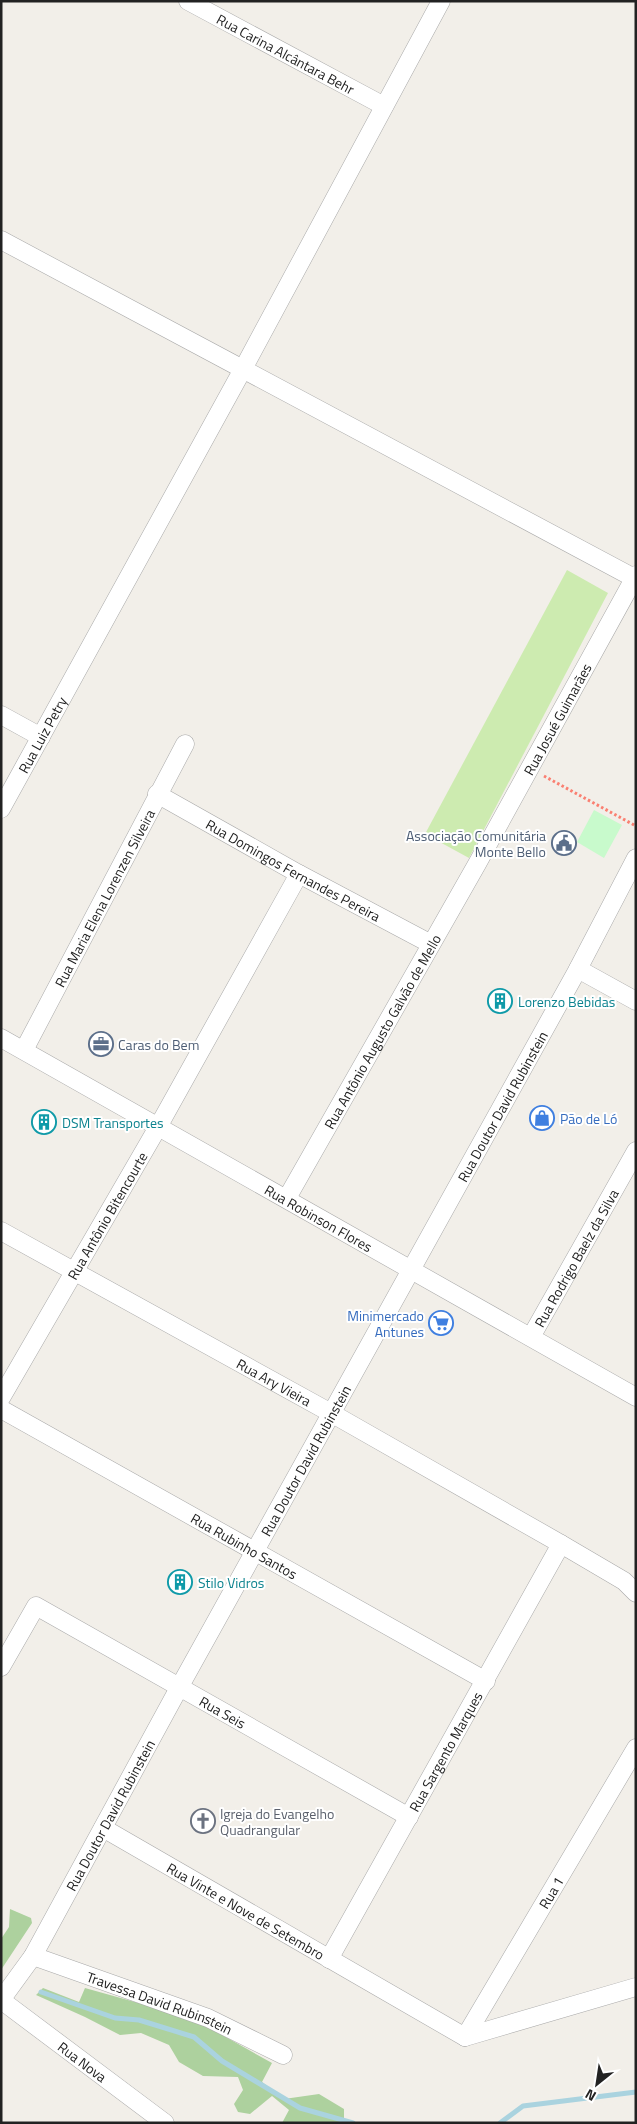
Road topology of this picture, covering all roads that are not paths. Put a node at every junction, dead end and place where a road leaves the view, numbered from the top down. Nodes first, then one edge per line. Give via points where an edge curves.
1 (188, 1) edge
2 (441, 1) edge
3 (384, 106) junction
4 (1, 240) edge
5 (244, 369) junction
6 (635, 577) edge
7 (1, 715) edge
8 (41, 737) junction
9 (185, 744) dead end
10 (157, 794) junction
11 (1, 809) edge
12 (636, 858) edge
13 (477, 864) joint
14 (299, 874) junction
15 (431, 944) junction
16 (578, 969) junction
17 (636, 1001) edge
18 (1, 1038) edge
19 (24, 1050) junction
20 (158, 1126) junction
21 (636, 1151) edge
22 (287, 1198) junction
23 (1, 1231) edge
24 (411, 1270) junction
25 (74, 1272) junction
26 (531, 1337) junction
27 (636, 1397) edge
28 (1, 1398) edge
29 (1, 1409) edge
30 (331, 1413) junction
31 (562, 1544) junction
32 (254, 1552) junction
33 (630, 1587) edge
34 (1, 1667) edge
35 (486, 1681) junction
36 (180, 1686) junction
37 (636, 1748) edge
38 (409, 1818) junction
39 (102, 1828) junction
40 (33, 1956) junction
41 (329, 1959) junction
42 (636, 1988) edge
43 (1, 2000) edge
44 (465, 2037) junction
45 (283, 2055) dead end
46 (164, 2123) edge

1 - 3 street, Rua Carina Alcântara Behr
2 - 3 street, Rua Luiz Petry
3 - 5 street, Rua Luiz Petry
4 - 5 street
5 - 6 street
5 - 8 street, Rua Luiz Petry
6 - 13 street, Rua Josué Guimarães
7 - 8 street
8 - 11 street, Rua Luiz Petry
9 - 10 street, Rua Maria Elena Lorenzen Silveira
10 - 14 street, Rua Domingos Fernandes Pereira
10 - 19 street, Rua Maria Elena Lorenzen Silveira
12 - 16 street, Rua Doutor David Rubinstein
13 - 15 street, Rua Antônio Augusto Galvão de Mello
14 - 15 street, Rua Domingos Fernandes Pereira
14 - 20 street, Rua Antônio Bitencourte
15 - 22 street, Rua Antônio Augusto Galvão de Mello
16 - 17 street
16 - 24 street, Rua Doutor David Rubinstein
18 - 19 street, Rua Robinson Flores
19 - 20 street, Rua Robinson Flores
20 - 22 street, Rua Robinson Flores
20 - 25 street, Rua Antônio Bitencourte
21 - 26 street, Rua Rodrigo Baelz da Silva
22 - 24 street, Rua Robinson Flores
23 - 25 street, Rua Ary Vieira
24 - 26 street, Rua Robinson Flores
24 - 30 street, Rua Doutor David Rubinstein
25 - 28 street, Rua Antônio Bitencourte
25 - 30 street, Rua Ary Vieira
26 - 27 street, Rua Robinson Flores
29 - 32 street, Rua Rubinho Santos
30 - 31 street, Rua Ary Vieira
30 - 32 street, Rua Doutor David Rubinstein
31 - 33 street, Rua Ary Vieira
31 - 35 street, Rua Sargento Marques
32 - 35 street, Rua Rubinho Santos
32 - 36 street, Rua Doutor David Rubinstein
34 - 36 street, Rua Seis via 36,1606
35 - 38 street, Rua Sargento Marques
36 - 38 street, Rua Seis
36 - 39 street, Rua Doutor David Rubinstein
37 - 44 street, Rua 1
38 - 41 street, Rua Sargento Marques
39 - 40 street, Rua Doutor David Rubinstein
39 - 41 street, Rua Vinte e Nove de Setembro
40 - 43 street, Rua Doutor David Rubinstein
40 - 45 street, Travessa David Rubinstein via 208,2018
41 - 44 street, Rua Vinte e Nove de Setembro
42 - 44 street
43 - 46 street, Rua Nova

